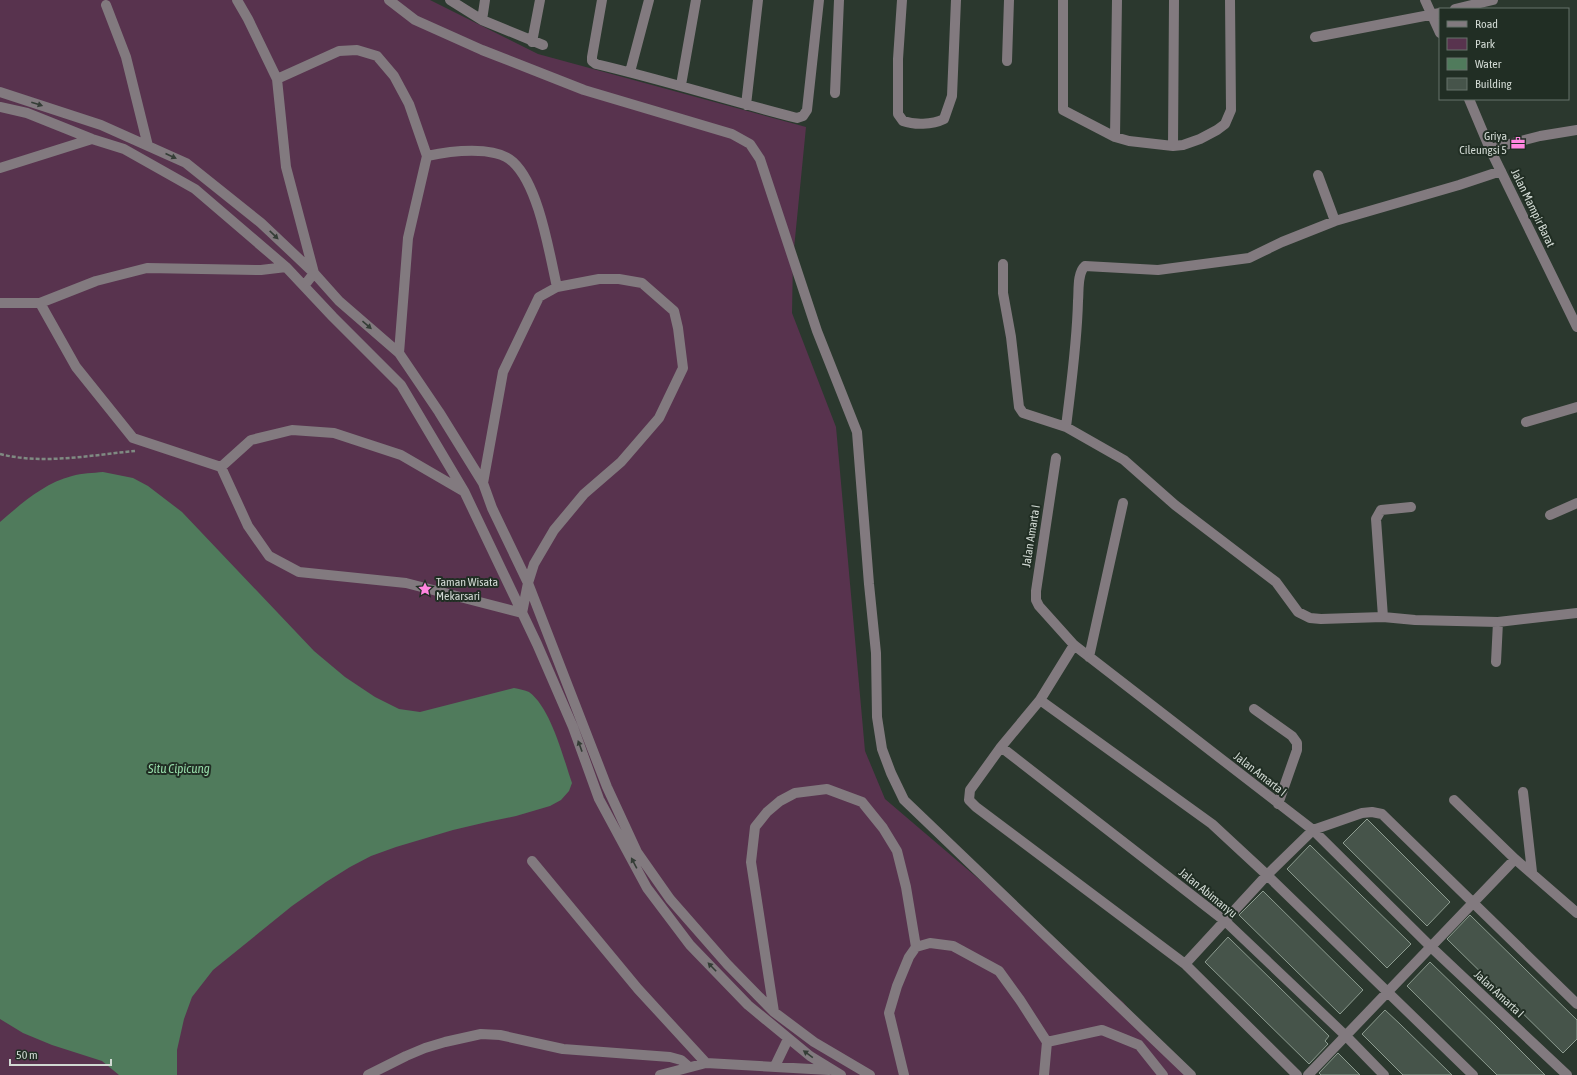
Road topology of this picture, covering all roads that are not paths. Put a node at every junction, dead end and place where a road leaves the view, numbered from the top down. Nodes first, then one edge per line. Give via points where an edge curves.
1 (237, 0) edge
2 (389, 0) edge
3 (450, 0) edge
4 (485, 0) edge
5 (540, 0) edge
6 (602, 0) edge
7 (649, 0) edge
8 (696, 0) edge
9 (758, 0) edge
10 (820, 0) edge
11 (839, 0) edge
12 (902, 0) edge
13 (956, 0) edge
14 (1009, 0) edge
15 (1063, 0) edge
16 (1117, 0) edge
17 (1174, 0) edge
18 (1230, 0) edge
19 (1425, 0) edge
20 (1494, 0) edge
21 (107, 2) edge
22 (1459, 8) edge
23 (1436, 13) edge
24 (482, 20) junction
25 (1439, 27) edge
26 (1315, 37) dead end
27 (532, 42) junction
28 (543, 45) dead end
29 (1007, 61) dead end
30 (630, 72) junction
31 (276, 79) junction
32 (681, 85) junction
33 (0, 92) edge
34 (835, 93) dead end
35 (1469, 100) edge
36 (746, 105) junction
37 (0, 107) edge
38 (1577, 130) edge
39 (1115, 137) junction
40 (92, 139) junction
41 (148, 146) junction
42 (1173, 146) junction
43 (1490, 149) junction
44 (428, 156) junction
45 (0, 168) edge
46 (1501, 171) junction
47 (1318, 175) dead end
48 (1335, 221) junction
49 (1003, 264) dead end
50 (286, 267) junction
51 (314, 273) junction
52 (304, 286) junction
53 (557, 287) junction
54 (0, 303) edge
55 (40, 303) junction
56 (1577, 327) edge
57 (399, 353) junction
58 (1577, 407) edge
59 (1526, 422) dead end
60 (1066, 427) junction
61 (1056, 458) dead end
62 (221, 467) junction
63 (483, 483) junction
64 (464, 491) junction
65 (1123, 502) dead end
66 (1577, 503) edge
67 (1410, 507) dead end
68 (1550, 515) dead end
69 (528, 583) junction
70 (522, 613) junction
71 (1577, 613) edge
72 (1383, 617) junction
73 (1498, 622) junction
74 (1074, 645) junction
75 (1089, 657) junction
76 (1496, 662) dead end
77 (1040, 700) junction
78 (1254, 709) dead end
79 (1001, 747) junction
80 (1523, 792) dead end
81 (1454, 800) dead end
82 (1278, 804) junction
83 (1313, 830) junction
84 (1515, 859) junction
85 (532, 861) dead end
86 (1532, 872) junction
87 (1267, 876) junction
88 (1473, 904) junction
89 (1577, 913) edge
90 (1224, 921) junction
91 (916, 947) junction
92 (1431, 947) junction
93 (1185, 964) junction
94 (1389, 992) junction
95 (1577, 1004) edge
96 (774, 1012) junction
97 (1347, 1037) junction
98 (788, 1039) junction
99 (1047, 1042) junction
100 (706, 1062) junction
101 (775, 1066) junction
102 (689, 1067) junction
103 (837, 1073) edge
104 (368, 1075) edge
105 (660, 1075) edge
106 (870, 1075) edge
107 (904, 1075) edge
108 (1044, 1075) edge
109 (1162, 1075) edge
110 (1191, 1075) edge
111 (1297, 1075) edge
112 (1308, 1075) edge
113 (1384, 1075) edge
114 (1473, 1075) edge
115 (1567, 1075) edge

1 - 31 street
2 - 110 street via 415,20 482,50 584,90 732,134 750,144 760,159 817,331 856,432 876,653 877,717 882,749 891,773 904,800
3 - 24 street
4 - 24 street
5 - 27 street
6 - 30 street via 592,61
7 - 30 street
8 - 32 street
9 - 36 street
10 - 36 street via 807,110 803,116 797,118
11 - 34 street
12 - 13 street via 898,114 908,123 938,122 944,119 952,96
14 - 29 street
15 - 39 street via 1063,110
16 - 39 street
17 - 42 street
18 - 42 street via 1231,110 1228,119 1217,130 1200,139
19 - 23 street
20 - 22 street
21 - 41 street via 126,57
23 - 25 street
23 - 26 street
24 - 27 street
27 - 28 street
30 - 32 street
31 - 44 street via 339,51 357,50 377,56 394,76 409,104
31 - 51 street via 286,167
32 - 36 street
33 -> 41 street via 100,125
35 - 43 street, Jalan Mampir Barat
37 - 40 street via 26,113
38 - 43 street via 1540,136
39 - 42 street
40 - 45 street
40 - 50 street via 124,149 195,189
41 -> 51 street via 186,163 261,222
43 - 46 street, Jalan Mampir Barat
44 - 53 street via 444,152 493,151 513,161 530,185
44 - 57 street via 408,238
46 - 48 street
46 - 56 street, Jalan Mampir Barat
47 - 48 street
48 - 60 street via 1249,258 1158,270 1085,266 1082,269 1079,288 1077,335
49 - 60 street via 1003,293 1019,408 1023,413
50 - 52 street
50 - 55 street via 261,270 147,268 96,281
51 - 52 street
51 -> 57 street via 340,301
52 - 64 street via 401,385
53 - 63 street via 539,297 503,372
53 - 69 street via 599,279 642,283 674,311 683,368 659,418 621,462 584,494 554,530 534,564
54 - 55 street
55 - 62 street via 76,367 133,438
57 - 63 street
58 - 59 street
60 - 72 street via 1124,460 1175,505 1276,582 1298,612 1310,618 1321,619
61 - 74 street, Jalan Amarta I via 1036,600 1038,606
62 - 64 street via 251,440 292,430 334,434 400,455
62 - 70 street via 248,526 269,556 299,572 406,582
63 - 69 street via 492,508
64 - 70 street
65 - 75 street
66 - 68 street
67 - 72 street via 1381,510 1376,519
69 - 70 street
69 - 96 street via 607,787 637,852 670,899 727,964
98 -> 70 street via 748,1005 690,944 647,888 599,799 573,727
71 - 73 street
72 - 73 street
73 - 76 street
74 - 75 street, Jalan Amarta I
74 - 77 street
75 - 82 street, Jalan Amarta I
77 - 79 street
77 - 87 street via 1212,824
78 - 82 street via 1292,736 1297,743 1297,750
79 - 90 street, Jalan Abimanyu
79 - 93 street via 970,790 969,800
80 - 86 street
81 - 84 street
82 - 83 street, Jalan Amarta I
83 - 87 street
83 - 88 street via 1362,813 1382,814
83 - 92 street, Jalan Amarta I
84 - 86 street
84 - 88 street
85 - 100 street via 638,989
86 - 89 street
87 - 90 street
87 - 94 street
88 - 92 street
88 - 95 street
90 - 93 street
90 - 97 street, Jalan Abimanyu
91 - 96 street via 897,851 883,828 862,802 827,789 795,793 767,812 755,827 752,843 751,862
91 - 99 street via 930,943 953,946 999,971
91 - 107 street via 897,986 889,1013
92 - 94 street
92 - 115 street, Jalan Amarta I
93 - 111 street
94 - 97 street
94 - 114 street
96 - 106 street via 814,1042
97 - 112 street
97 - 113 street, Jalan Abimanyu
98 - 101 street
103 -> 98 street
99 - 108 street
99 - 109 street via 1102,1030 1139,1045
100 - 101 street
100 - 102 street
101 - 103 street via 820,1068
102 - 104 street via 681,1060 670,1057 563,1049 500,1035 481,1034 426,1048
102 - 105 street

